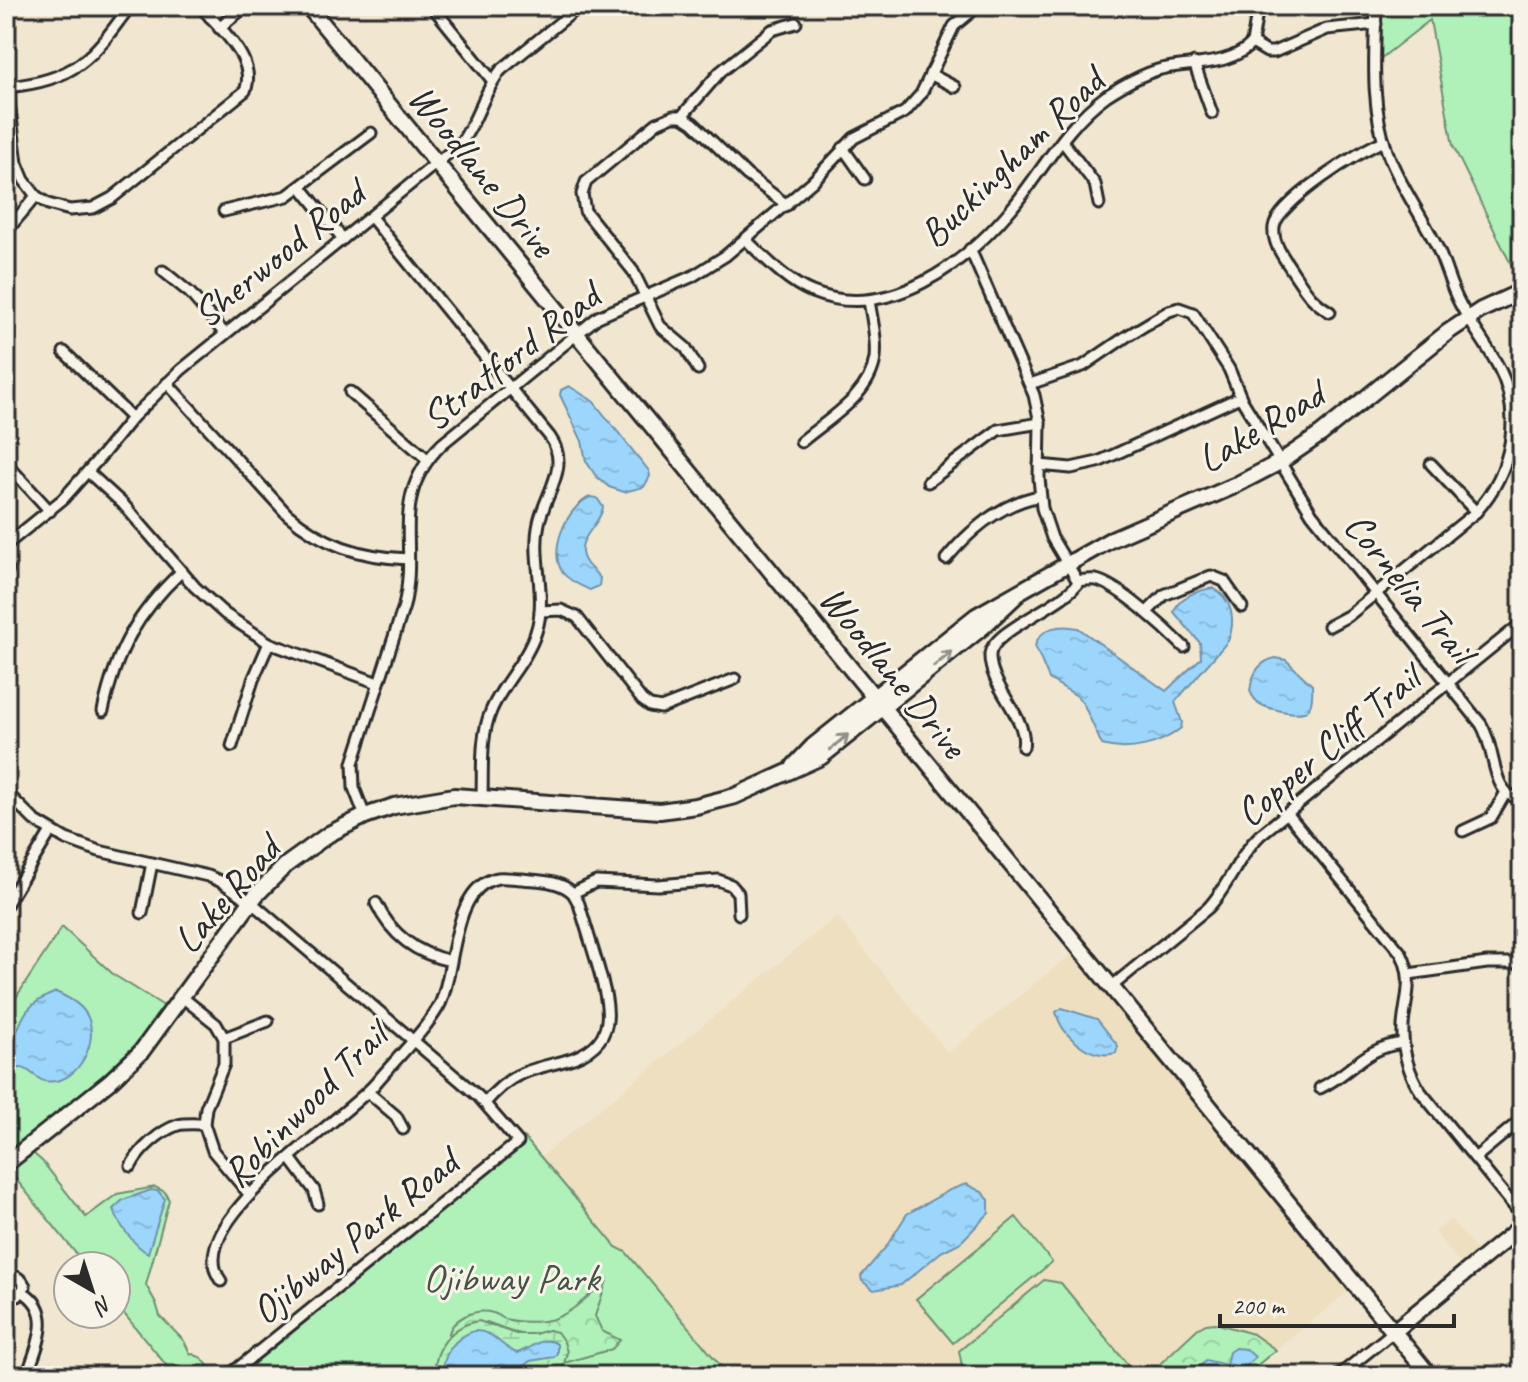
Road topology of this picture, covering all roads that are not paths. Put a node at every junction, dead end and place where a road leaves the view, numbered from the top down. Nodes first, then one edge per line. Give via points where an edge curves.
1 (130, 6) edge
2 (200, 6) edge
3 (225, 6) edge
4 (246, 6) edge
5 (308, 6) edge
6 (432, 6) edge
7 (580, 6) edge
8 (978, 6) edge
9 (1258, 6) edge
10 (1376, 6) edge
11 (210, 17) junction
12 (796, 23) dead end
13 (1376, 24) junction
14 (219, 28) junction
15 (1252, 43) junction
16 (1194, 63) junction
17 (930, 74) junction
18 (492, 80) junction
19 (7, 87) edge
20 (955, 87) dead end
21 (1212, 113) dead end
22 (682, 116) junction
23 (371, 133) dead end
24 (1384, 141) junction
25 (1063, 142) junction
26 (843, 148) junction
27 (437, 164) junction
28 (865, 179) dead end
29 (301, 187) junction
30 (36, 196) junction
31 (1099, 204) dead end
32 (787, 205) junction
33 (224, 211) dead end
34 (371, 217) junction
35 (10, 227) dead end
36 (343, 239) junction
37 (746, 240) junction
38 (970, 249) junction
39 (163, 271) dead end
40 (1522, 291) edge
41 (643, 295) junction
42 (869, 301) junction
43 (1330, 312) dead end
44 (1468, 318) junction
45 (225, 334) junction
46 (576, 334) junction
47 (64, 352) dead end
48 (698, 369) dead end
49 (167, 383) junction
50 (1030, 384) junction
51 (511, 388) junction
52 (350, 392) dead end
53 (1240, 397) junction
54 (132, 418) junction
55 (1040, 423) junction
56 (801, 442) dead end
57 (427, 459) junction
58 (1280, 462) junction
59 (6, 463) edge
60 (1431, 464) dead end
61 (1039, 465) junction
62 (88, 472) junction
63 (928, 482) dead end
64 (1040, 496) junction
65 (50, 511) junction
66 (1476, 512) junction
67 (6, 545) edge
68 (408, 559) junction
69 (946, 559) dead end
70 (1066, 563) junction
71 (182, 571) junction
72 (1079, 581) junction
73 (1376, 593) junction
74 (1242, 607) dead end
75 (540, 611) junction
76 (1147, 612) junction
77 (1522, 623) edge
78 (1329, 626) dead end
79 (269, 643) junction
80 (1184, 647) dead end
81 (735, 679) dead end
82 (1448, 682) junction
83 (378, 683) junction
84 (878, 703) junction
85 (103, 711) dead end
86 (232, 746) dead end
87 (1023, 747) dead end
88 (6, 792) edge
89 (1505, 794) junction
90 (482, 796) junction
91 (1522, 798) edge
92 (1287, 813) junction
93 (365, 816) junction
94 (51, 831) junction
95 (1463, 831) dead end
96 (152, 863) junction
97 (573, 893) junction
98 (251, 902) junction
99 (376, 903) dead end
100 (6, 905) edge
101 (142, 913) dead end
102 (739, 914) dead end
103 (451, 961) junction
104 (1522, 963) edge
105 (1409, 974) junction
106 (1111, 987) junction
107 (182, 997) junction
108 (268, 1021) dead end
109 (224, 1038) junction
110 (411, 1040) junction
111 (1403, 1043) junction
112 (1320, 1088) dead end
113 (368, 1092) junction
114 (485, 1103) junction
115 (1522, 1119) edge
116 (204, 1124) junction
117 (403, 1129) dead end
118 (290, 1158) junction
119 (1475, 1158) junction
120 (6, 1164) edge
121 (131, 1166) dead end
122 (249, 1194) junction
123 (318, 1204) dead end
124 (1522, 1216) edge
125 (1522, 1226) edge
126 (221, 1281) dead end
127 (6, 1287) edge
128 (23, 1292) junction
129 (1393, 1332) junction
130 (27, 1376) edge
131 (228, 1376) edge
132 (1338, 1376) edge
133 (1430, 1376) edge

1 - 19 street via 78,66 49,80
2 - 11 street
3 - 11 street
4 - 14 street
5 - 27 street, Woodlane Drive
6 - 18 street
7 - 18 street, Sherwood Road
8 - 17 street, Stratford Road via 954,26
9 - 15 street
10 - 13 street
11 - 14 street
12 - 22 street via 772,30 720,72
13 - 15 street via 1327,29 1274,52
13 - 24 street via 1375,90
14 - 30 street via 247,67 248,83 239,97 104,204 70,210
15 - 16 street, Buckingham Road via 1236,57
16 - 21 street
16 - 25 street, Buckingham Road via 1122,86 1094,106
17 - 20 street
17 - 26 street, Stratford Road via 905,112
18 - 27 street, Sherwood Road via 468,134
19 - 30 street via 17,163
22 - 32 street
22 - 41 street via 657,123 592,175 582,194 585,211 633,271
23 - 29 street
24 - 43 street via 1342,163 1275,223 1275,240 1299,281 1311,300
24 - 44 street
25 - 31 street via 1095,184
25 - 38 street, Buckingham Road via 1013,206
26 - 28 street
26 - 32 street, Stratford Road
27 - 34 street, Sherwood Road
27 - 46 street, Woodlane Drive
29 - 33 street via 282,198
29 - 36 street
30 - 35 street
32 - 37 street, Stratford Road
34 - 36 street, Sherwood Road
34 - 51 street
36 - 45 street, Sherwood Road
37 - 41 street, Stratford Road via 693,276
37 - 42 street, Buckingham Road via 812,292
38 - 42 street, Buckingham Road via 903,292
38 - 50 street
39 - 45 street
40 - 44 street, Lake Road
41 - 46 street, Stratford Road
41 - 48 street via 660,326 686,348
42 - 56 street via 875,356 869,379
44 - 58 street, Lake Road
44 - 66 street via 1502,374 1512,419 1502,473
45 - 49 street, Sherwood Road
46 - 51 street, Stratford Road
46 - 84 street, Woodlane Drive
47 - 54 street
49 - 54 street, Sherwood Road
49 - 68 street via 302,527 335,546
50 - 53 street, Cornelia Trail via 1081,368 1179,308 1199,320
50 - 55 street
51 - 57 street, Stratford Road
51 - 75 street via 559,453 538,530
52 - 57 street
53 - 58 street, Cornelia Trail
53 - 61 street via 1098,462 1067,468
54 - 62 street, Sherwood Road
55 - 61 street
55 - 63 street via 998,430
57 - 68 street, Stratford Road via 410,496
58 - 70 street, Lake Road
58 - 73 street, Cornelia Trail via 1316,519
59 - 65 street
60 - 66 street
61 - 64 street
62 - 65 street, Sherwood Road
62 - 71 street
64 - 69 street via 1006,507 969,533
64 - 70 street
65 - 67 street, Sherwood Road
66 - 73 street
68 - 83 street, Stratford Road via 408,592
70 - 72 street
70 - 84 street, Lake Road via 976,616
71 - 79 street via 225,614
71 - 85 street via 130,633 113,668
72 - 76 street via 1100,581
72 - 87 street via 998,641 991,652 997,681 1023,730
73 - 78 street
73 - 82 street, Cornelia Trail
74 - 76 street via 1224,581 1209,576 1164,595
75 - 81 street via 561,610 577,617 650,706 667,707
75 - 90 street via 531,644 487,722
76 - 80 street
77 - 82 street, Copper Cliff Trail
79 - 83 street
79 - 86 street
82 - 89 street, Cornelia Trail via 1486,732
82 - 92 street, Copper Cliff Trail
83 - 93 street, Stratford Road via 353,763 354,788
84 - 90 street, Lake Road via 813,746 791,769 714,803 644,811
84 - 106 street, Woodlane Drive
88 - 94 street
89 - 91 street
89 - 95 street via 1491,818
90 - 93 street, Lake Road via 413,801
92 - 105 street via 1399,951
92 - 106 street, Copper Cliff Trail via 1249,845 1205,911
93 - 98 street, Lake Road via 299,854
94 - 96 street via 82,846
94 - 100 street
96 - 98 street via 208,876
96 - 101 street
97 - 102 street via 596,882 658,885 718,880 738,893
97 - 103 street, Robinwood Trail via 553,882 487,882 465,905
97 - 114 street via 607,996 606,1029 585,1053 518,1074
98 - 107 street, Lake Road
98 - 110 street
99 - 103 street via 386,921 415,949
103 - 110 street, Robinwood Trail via 438,1006
104 - 105 street
105 - 111 street
106 - 129 street, Woodlane Drive
107 - 109 street via 216,1024
107 - 120 street, Lake Road via 126,1067
108 - 109 street
109 - 116 street via 224,1064
110 - 113 street, Robinwood Trail
110 - 114 street
111 - 112 street via 1372,1052
111 - 119 street via 1419,1088
113 - 117 street
113 - 118 street, Robinwood Trail
114 - 131 street, Ojibway Park Road via 518,1142
115 - 119 street
116 - 121 street via 168,1130 137,1154
116 - 122 street via 213,1151
118 - 122 street, Robinwood Trail
118 - 123 street
119 - 124 street
122 - 126 street, Robinwood Trail via 216,1241 212,1260
125 - 129 street
127 - 128 street via 15,1297
127 - 128 street via 11,1278 20,1279
128 - 130 street via 35,1301 42,1321
129 - 132 street
129 - 133 street, Woodlane Drive

